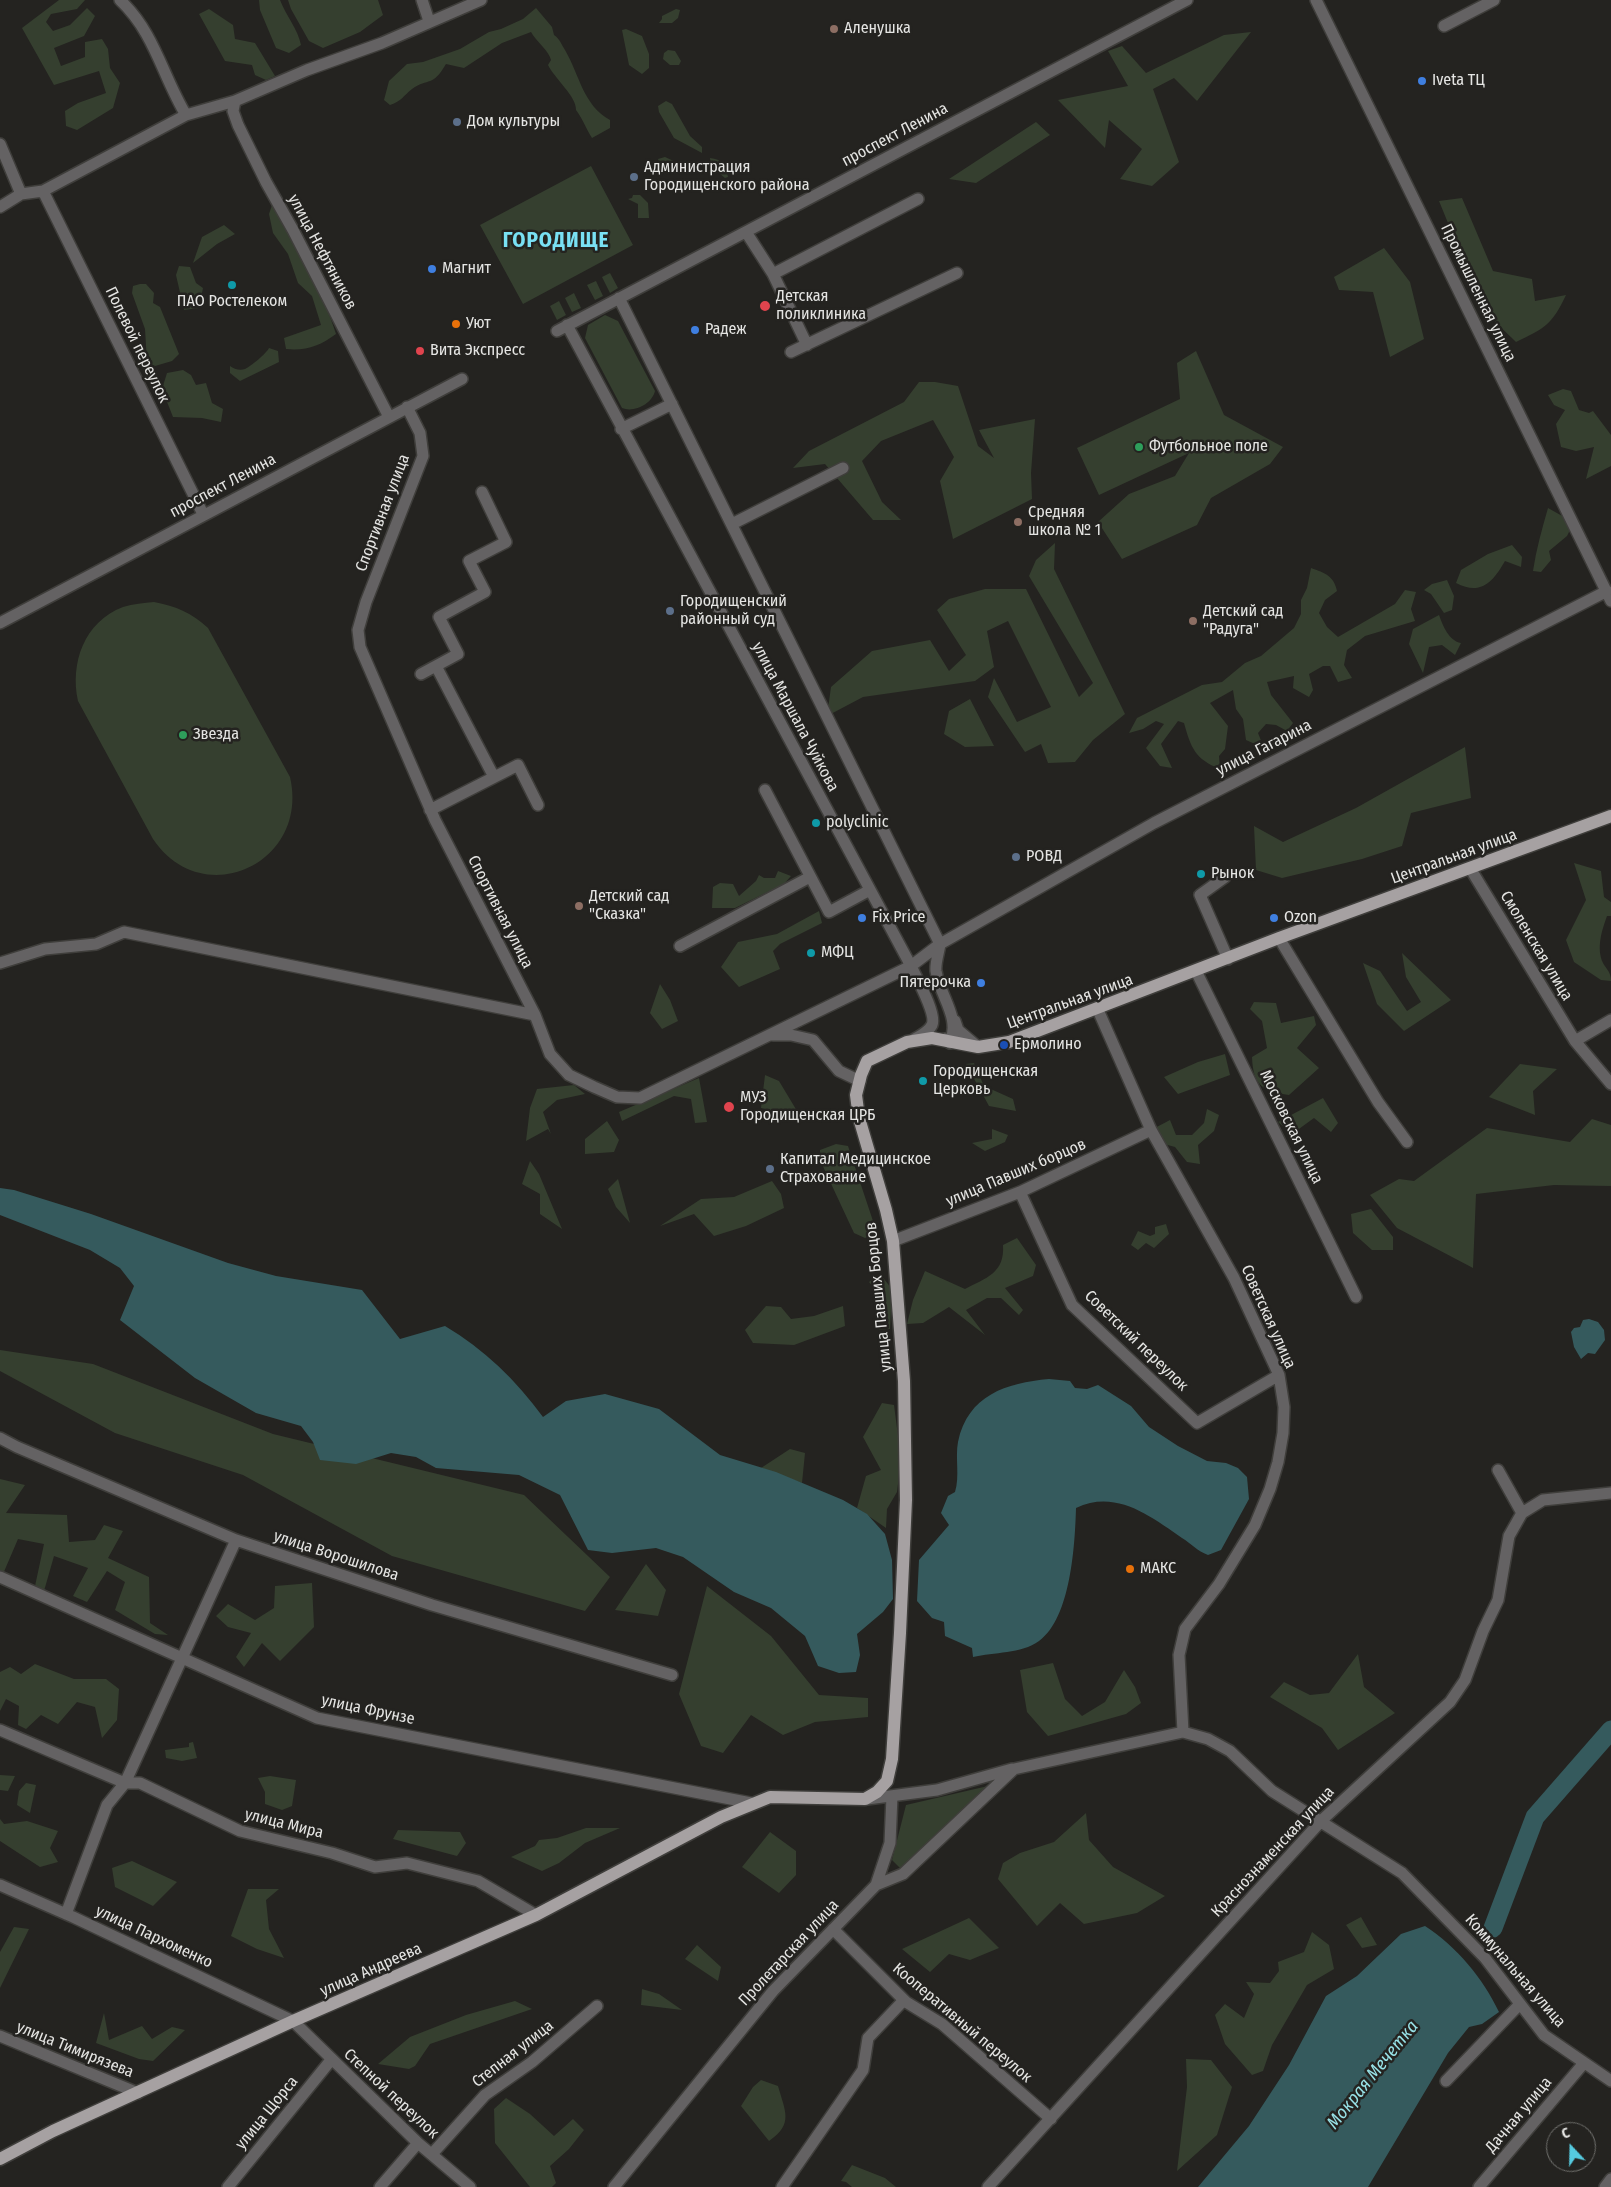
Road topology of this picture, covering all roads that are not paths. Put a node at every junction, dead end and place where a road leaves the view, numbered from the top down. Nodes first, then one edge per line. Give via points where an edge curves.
1 (120, 0) edge
2 (422, 0) edge
3 (480, 0) edge
4 (1187, 0) edge
5 (1316, 0) edge
6 (1494, 0) edge
7 (429, 21) junction
8 (1444, 26) dead end
9 (235, 101) junction
10 (186, 115) junction
11 (0, 144) edge
12 (43, 191) junction
13 (21, 194) junction
14 (918, 199) dead end
15 (0, 207) edge
16 (746, 232) junction
17 (773, 274) junction
18 (957, 274) dead end
19 (619, 298) junction
20 (562, 328) joint
21 (807, 345) junction
22 (791, 352) dead end
23 (462, 379) dead end
24 (672, 404) junction
25 (407, 408) junction
26 (389, 417) junction
27 (622, 429) junction
28 (843, 468) dead end
29 (482, 492) dead end
30 (203, 514) junction
31 (732, 524) junction
32 (1609, 596) edge
33 (0, 623) edge
34 (436, 666) junction
35 (420, 674) dead end
36 (494, 778) junction
37 (765, 790) dead end
38 (538, 805) dead end
39 (430, 810) junction
40 (1611, 816) edge
41 (1470, 868) junction
42 (1225, 877) dead end
43 (810, 878) junction
44 (870, 890) junction
45 (1279, 938) junction
46 (940, 944) junction
47 (680, 946) dead end
48 (1228, 959) junction
49 (0, 963) edge
50 (910, 966) junction
51 (1196, 971) junction
52 (1098, 1010) junction
53 (535, 1015) junction
54 (954, 1019) junction
55 (1611, 1020) edge
56 (932, 1025) junction
57 (769, 1036) junction
58 (1575, 1041) junction
59 (907, 1042) junction
60 (950, 1043) junction
61 (978, 1046) junction
62 (860, 1080) junction
63 (1611, 1084) edge
64 (1152, 1130) junction
65 (1407, 1142) dead end
66 (1020, 1192) junction
67 (892, 1241) junction
68 (1356, 1297) dead end
69 (1279, 1376) junction
70 (0, 1438) edge
71 (1498, 1470) dead end
72 (1611, 1494) edge
73 (1522, 1513) junction
74 (236, 1540) junction
75 (0, 1577) edge
76 (184, 1658) junction
77 (672, 1674) dead end
78 (0, 1730) edge
79 (1183, 1732) junction
80 (1014, 1769) junction
81 (125, 1782) junction
82 (892, 1796) junction
83 (865, 1799) junction
84 (751, 1804) junction
85 (1322, 1820) junction
86 (876, 1885) junction
87 (0, 1886) edge
88 (66, 1914) junction
89 (536, 1916) junction
90 (833, 1929) junction
91 (904, 2000) junction
92 (1519, 2004) junction
93 (597, 2006) dead end
94 (293, 2021) junction
95 (0, 2036) edge
96 (331, 2060) junction
97 (1584, 2063) junction
98 (1446, 2081) dead end
99 (1611, 2081) edge
100 (138, 2093) junction
101 (1051, 2119) junction
102 (418, 2143) junction
103 (432, 2154) junction
104 (0, 2160) edge
105 (1611, 2179) edge
106 (228, 2187) edge
107 (380, 2187) edge
108 (470, 2187) edge
109 (614, 2187) edge
110 (782, 2187) edge
111 (988, 2187) edge
112 (1480, 2187) edge
113 (1605, 2187) edge

1 - 10 street via 136,15 148,34
2 - 7 street
3 - 7 street
4 - 16 street, проспект Ленина
5 - 32 street, Промышленная улица
6 - 8 street
7 - 9 street
9 - 10 street
9 - 26 street, улица Нефтяников via 233,111 238,125
10 - 12 street
11 - 13 street
12 - 13 street
12 - 30 street, Полевой переулок
13 - 15 street
14 - 17 street
16 - 17 street
16 - 19 street, проспект Ленина
17 - 21 street
18 - 21 street
19 - 20 street, проспект Ленина
19 - 24 street, улица Маршала Чуйкова
20 - 27 street, улица Маршала Чуйкова
21 - 22 street
23 - 25 street, проспект Ленина
24 - 27 street
24 - 31 street, улица Маршала Чуйкова
25 - 26 street, проспект Ленина
25 - 39 street, Спортивная улица via 420,433 424,456 358,630 360,647
26 - 30 street, проспект Ленина
27 - 44 street, улица Маршала Чуйкова
28 - 31 street
29 - 34 street via 506,542 469,560 485,592 439,617 458,654
30 - 33 street, проспект Ленина
31 - 46 street, улица Маршала Чуйкова
32 - 46 street, улица Гагарина via 1154,823
34 - 35 street
34 - 36 street
36 - 38 street via 518,766
36 - 39 street
37 - 43 street
39 - 53 street, Спортивная улица
40 - 41 main road, Центральная улица
41 - 45 main road, Центральная улица
41 - 58 street, Смоленская улица
42 - 48 street via 1200,895
43 - 44 street via 829,912
43 - 47 street
44 - 50 street, улица Маршала Чуйкова
45 - 48 main road, Центральная улица
45 - 65 street via 1378,1102
46 - 50 street, улица Гагарина
46 - 54 street via 935,968
48 - 51 main road, Центральная улица
49 - 53 street via 44,949 96,944 124,932
50 - 56 street, улица Маршала Чуйкова via 933,1015
50 - 57 street, Спортивная улица
51 - 52 main road, Центральная улица
51 - 68 street, Московская улица
52 - 61 main road, Центральная улица via 1009,1042
52 - 64 street, Советская улица
53 - 57 street, Спортивная улица via 550,1054 569,1075 617,1097 640,1098
54 - 60 street
54 - 61 street via 958,1030
55 - 58 street
56 - 59 street via 923,1035
56 - 60 street
57 - 62 street via 791,1035 813,1040 838,1071
58 - 63 street, Смоленская улица
59 - 60 main road, Центральная улица via 932,1038
59 - 62 main road, Центральная улица via 867,1061
60 - 61 main road, Центральная улица
62 - 67 main road, улица Павших Борцов via 856,1095 859,1118
64 - 66 street, улица Павших борцов
64 - 69 street, Советская улица via 1234,1278
66 - 67 street, улица Павших борцов
66 - 69 street, Советский переулок via 1072,1305 1197,1423
67 - 83 main road, улица Павших Борцов via 904,1382 906,1500 900,1633 892,1759 887,1781
69 - 79 street, Советская улица via 1284,1408 1283,1433 1270,1489 1255,1526 1185,1629 1179,1655
70 - 74 street, улица Ворошилова
71 - 73 street
72 - 73 street, Краснознаменская улица via 1543,1500
73 - 85 street, Краснознаменская улица via 1509,1536 1498,1600 1465,1680 1450,1702
74 - 76 street
74 - 77 street, улица Ворошилова via 432,1605
75 - 76 street, улица Фрунзе
76 - 81 street
76 - 84 street, улица Фрунзе via 317,1718
78 - 81 street, улица Мира
79 - 80 street
79 - 85 street, Коммунальная улица via 1208,1739 1230,1751 1272,1791
80 - 82 street via 937,1790
80 - 86 street, Пролетарская улица via 903,1874
81 - 88 street via 107,1805
81 - 89 street, улица Мира via 140,1783 240,1831 375,1867 407,1863 478,1881
82 - 83 street
82 - 86 street via 890,1843
83 - 84 main road, улица Андреева via 770,1797
84 - 89 main road, улица Андреева
85 - 92 street, Коммунальная улица via 1402,1873 1485,1958
85 - 101 street, Краснознаменская улица
86 - 90 street, Пролетарская улица
87 - 88 street, улица Пархоменко
88 - 94 street, улица Пархоменко
89 - 94 main road, улица Андреева
90 - 91 street, Кооперативный переулок
90 - 109 street, Пролетарская улица via 773,1991
91 - 101 street, Кооперативный переулок via 942,2024
91 - 110 street via 868,2038 864,2070
92 - 97 street, Коммунальная улица via 1544,2034
92 - 98 street
93 - 103 street, Степная улица via 532,2062 484,2095
94 - 96 street, Степной переулок
94 - 100 main road, улица Андреева
95 - 100 street, улица Тимирязева
96 - 102 street, Степной переулок
96 - 106 street, улица Щорса
97 - 99 street, Коммунальная улица
97 - 112 street, Дачная улица
100 - 104 main road, улица Андреева via 53,2131
101 - 111 street, Краснознаменская улица
102 - 103 street, Степной переулок
102 - 107 street
103 - 108 street, Степной переулок
105 - 113 street

